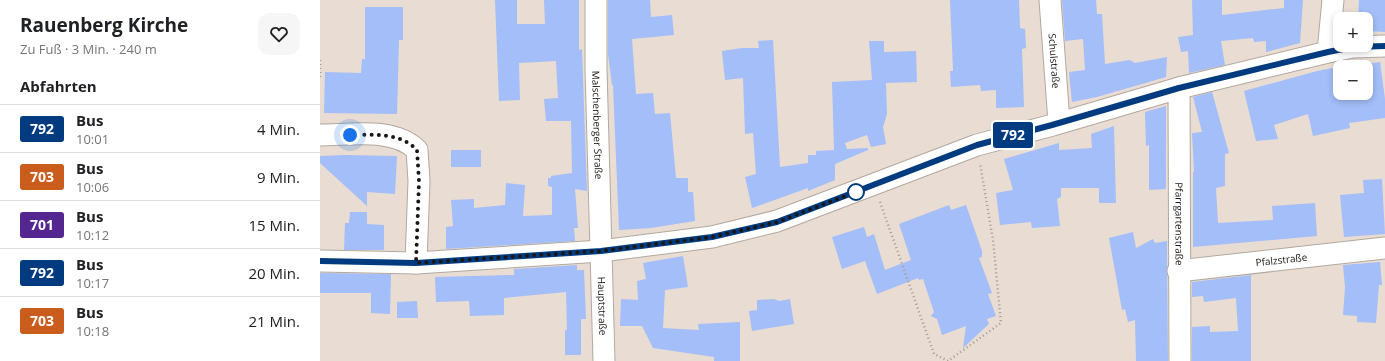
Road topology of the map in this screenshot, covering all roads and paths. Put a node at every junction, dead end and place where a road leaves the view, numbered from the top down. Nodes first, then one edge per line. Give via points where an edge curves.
1 (596, 0) edge
2 (1050, 0) edge
3 (1333, 0) edge
4 (1385, 46) edge
5 (1328, 52) junction
6 (320, 60) edge
7 (320, 80) edge
8 (1179, 88) junction
9 (1059, 122) junction
10 (320, 135) edge
11 (977, 145) junction
12 (874, 185) junction
13 (1385, 248) edge
14 (601, 251) junction
15 (320, 261) edge
16 (416, 263) junction
17 (1178, 271) junction
18 (604, 361) edge
19 (1180, 361) edge

1 - 14 street, Malschenberger Straße
2 - 9 street, Schulstraße
3 - 5 street
4 - 5 street via 1353,47
5 - 8 street
6 - 7 path
8 - 9 street
8 - 17 street, Pfarrgartenstraße
9 - 11 street
10 - 16 street via 380,134 410,142 417,150 419,181
11 - 12 street
11 - 12 path via 993,240 1001,323 948,361 934,354
12 - 14 street via 777,222 712,237
13 - 17 street, Pfalzstraße
14 - 16 street
14 - 18 street, Hauptstraße
15 - 16 street
17 - 19 street, Pfarrgartenstraße

